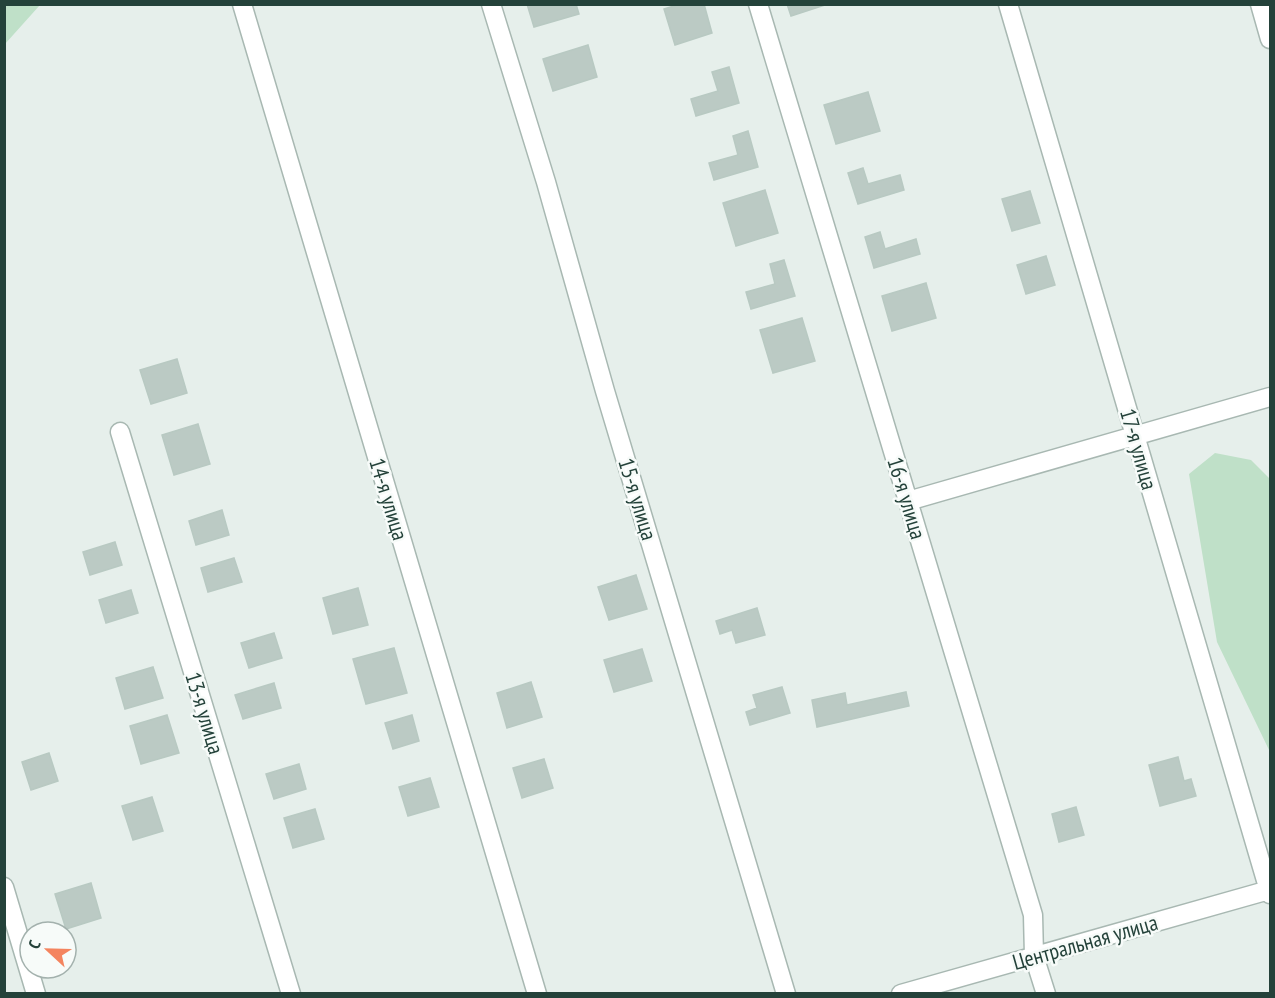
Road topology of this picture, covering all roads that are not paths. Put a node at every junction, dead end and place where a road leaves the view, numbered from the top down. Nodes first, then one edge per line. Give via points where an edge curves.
1 (242, 4) edge
2 (491, 4) edge
3 (758, 4) edge
4 (1008, 4) edge
5 (1260, 4) edge
6 (1270, 39) edge
7 (1270, 397) edge
8 (120, 432) dead end
9 (1135, 435) junction
10 (908, 501) junction
11 (4, 887) edge
12 (1270, 892) edge
13 (1034, 956) junction
14 (36, 993) edge
15 (291, 993) edge
16 (537, 993) edge
17 (786, 993) edge
18 (901, 993) edge
19 (1046, 993) edge

1 - 16 street, 14-я улица
2 - 17 street, 15-я улица
3 - 10 street, 16-я улица
4 - 9 street, 17-я улица
5 - 6 street
7 - 9 street
8 - 15 street, 13-я улица
9 - 10 street
9 - 12 street, 17-я улица
10 - 13 street, 16-я улица via 1033,915
11 - 14 street
12 - 13 street, Центральная улица
13 - 18 street, Центральная улица
13 - 19 street, 16-я улица

